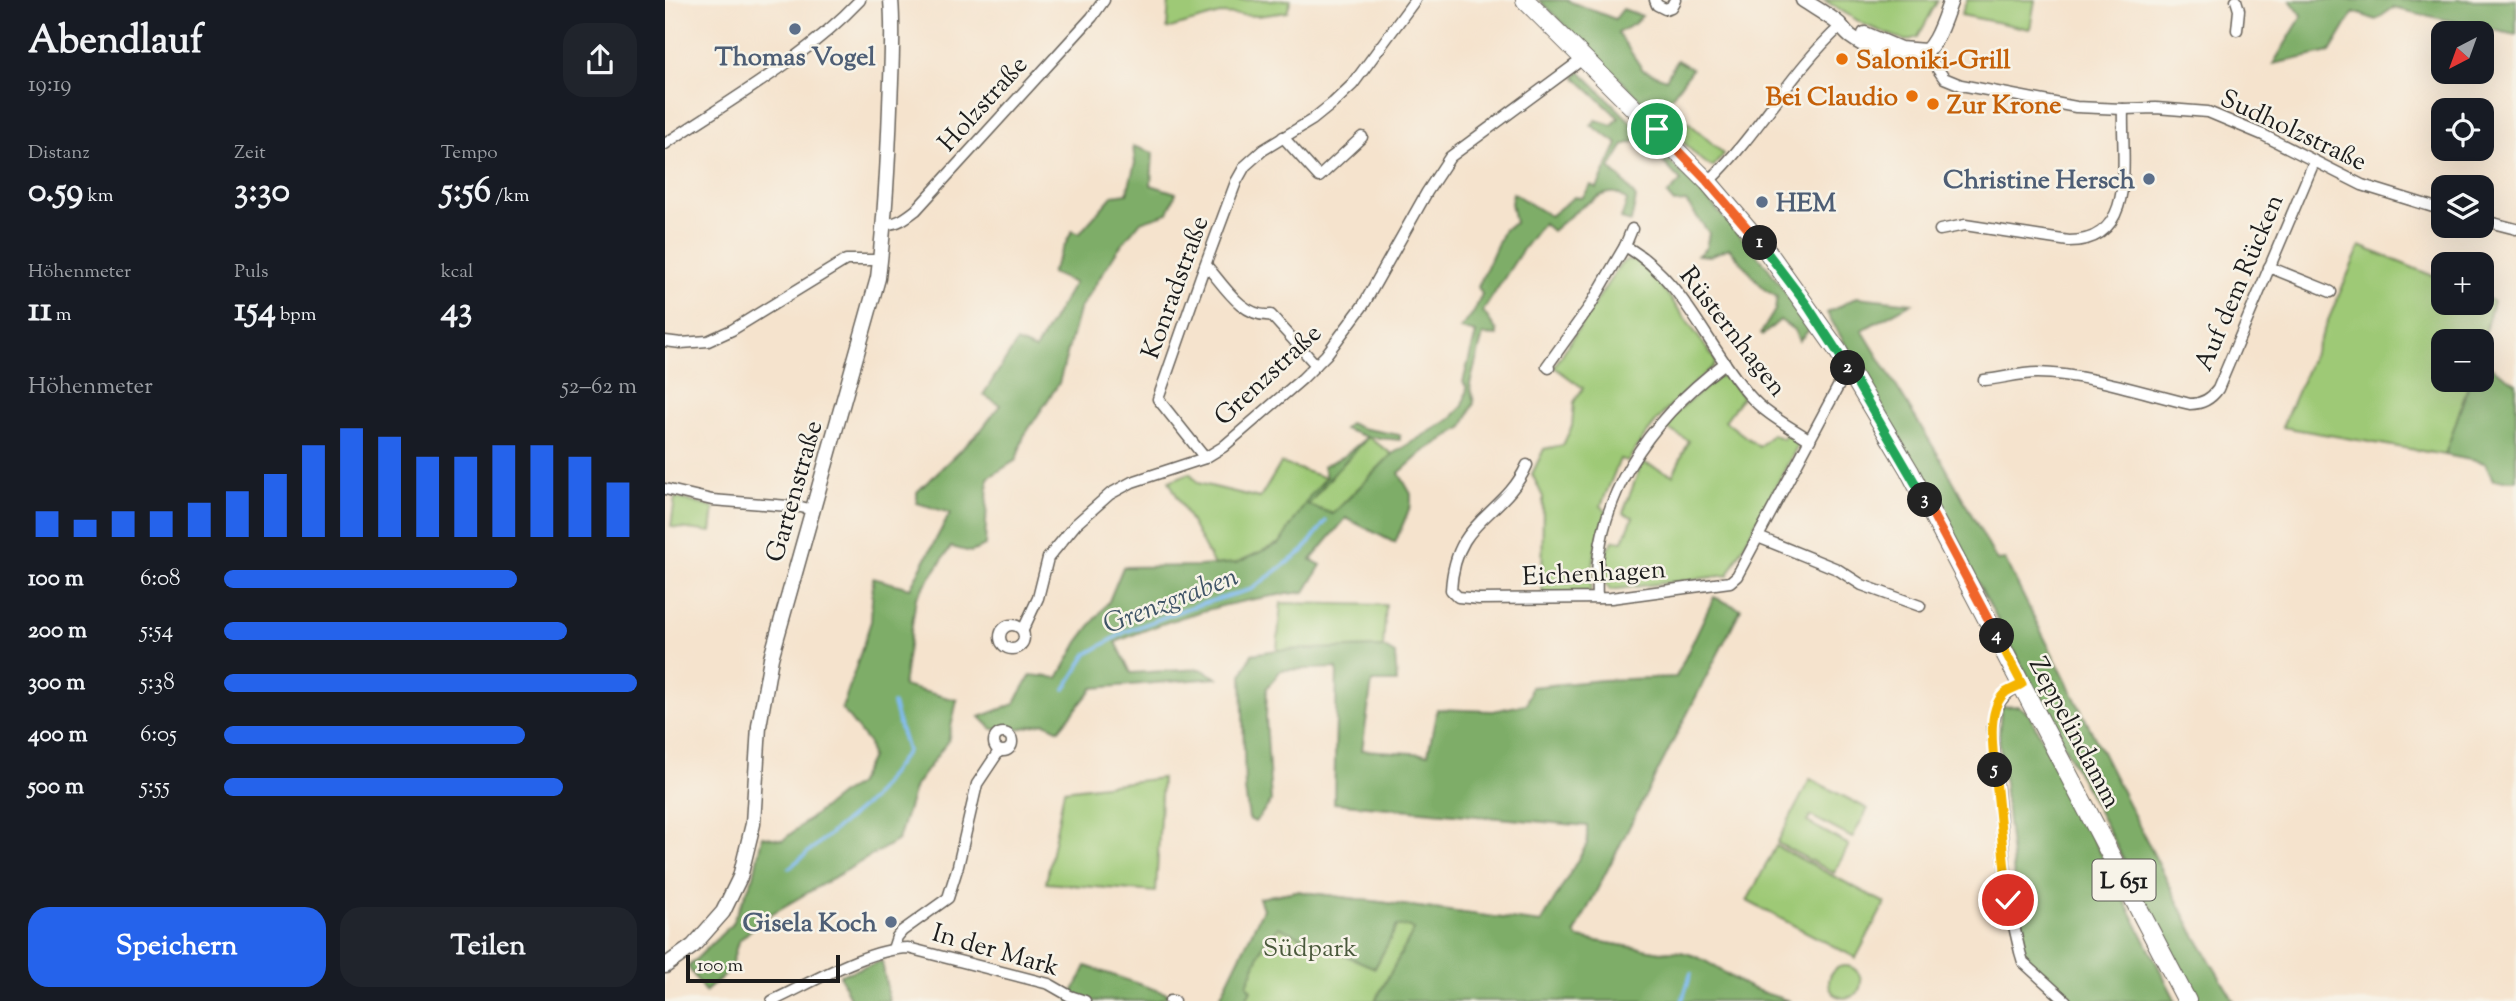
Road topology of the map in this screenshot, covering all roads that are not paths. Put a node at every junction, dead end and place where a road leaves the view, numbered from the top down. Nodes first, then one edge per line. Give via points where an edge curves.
1 (860, 0) edge
2 (891, 0) edge
3 (1104, 0) edge
4 (1415, 0) edge
5 (1525, 0) edge
6 (1655, 0) edge
7 (1675, 0) edge
8 (1803, 0) edge
9 (1951, 0) edge
10 (2236, 0) edge
11 (1841, 26) junction
12 (2237, 30) dead end
13 (1925, 51) junction
14 (1584, 58) junction
15 (2123, 109) junction
16 (1283, 137) junction
17 (1362, 137) dead end
18 (665, 144) edge
19 (2314, 162) junction
20 (1707, 181) junction
21 (2431, 206) edge
22 (2494, 223) edge
23 (884, 224) junction
24 (1632, 229) dead end
25 (2516, 229) edge
26 (1940, 230) dead end
27 (1625, 246) junction
28 (880, 260) junction
29 (1206, 265) junction
30 (2269, 267) junction
31 (2331, 292) dead end
32 (665, 341) edge
33 (1725, 363) junction
34 (1316, 365) junction
35 (1549, 368) dead end
36 (1852, 374) junction
37 (1984, 380) dead end
38 (1810, 440) junction
39 (1205, 458) junction
40 (1527, 465) dead end
41 (665, 489) edge
42 (813, 510) junction
43 (1758, 537) junction
44 (1597, 598) junction
45 (1920, 606) dead end
46 (1023, 630) dead end
47 (2022, 684) junction
48 (999, 751) dead end
49 (893, 948) junction
50 (665, 966) edge
51 (772, 1001) edge
52 (1085, 1001) edge
53 (2066, 1001) edge
54 (2187, 1001) edge

1 - 18 street via 801,53
2 - 23 street, Gartenstraße
3 - 23 street, Holzstraße via 916,210 905,219
4 - 16 street, Konradstraße via 1353,84 1312,120
5 - 14 main road, Zeppelindamm / L 651
6 - 7 street via 1665,9
8 - 11 street
9 - 13 street via 1941,29
10 - 12 street
11 - 13 street via 1848,35 1890,57 1916,59
11 - 20 street via 1815,50
13 - 15 street, Sudholzstraße via 1944,78 1961,85 2077,107
14 - 20 main road, Zeppelindamm / L 651
14 - 34 street, Grenzstraße via 1450,157 1364,304
15 - 19 street, Sudholzstraße via 2208,112
15 - 26 street via 2120,206 2110,225 2096,236 2069,241 1965,225
16 - 17 street via 1319,177
16 - 29 street, Konradstraße via 1245,166
19 - 21 street, Sudholzstraße via 2362,185
19 - 30 street, Auf dem Rücken
20 - 36 main road, Zeppelindamm / L 651 via 1767,251
22 - 25 street
23 - 28 street, Gartenstraße
24 - 27 street
27 - 33 street, Rüsternhagen via 1663,276
27 - 35 street
28 - 32 street via 846,260 708,341
28 - 42 street, Gartenstraße via 874,297
29 - 34 street via 1244,308 1271,315
29 - 39 street, Konradstraße via 1158,399
30 - 31 street
30 - 37 street, Auf dem Rücken via 2218,389 2201,402 2190,404 2065,375 2021,373
33 - 38 street, Rüsternhagen via 1760,406
33 - 44 street via 1663,418 1623,478 1600,552
34 - 39 street, Grenzstraße
36 - 38 street via 1840,383
36 - 47 main road, Zeppelindamm / L 651 via 1909,470
38 - 43 street
39 - 46 street, Grenzstraße via 1132,482 1110,494 1076,524 1048,558 1038,598
40 - 44 street, Eichenhagen via 1514,487 1476,523 1459,548 1451,590 1458,597 1479,599
41 - 42 street via 712,500
42 - 50 street, Gartenstraße via 763,695 753,824 740,877 723,912 692,946
43 - 44 street, Eichenhagen via 1733,581
43 - 45 street
47 - 53 street via 2004,694 1992,729 2008,900 2024,962
47 - 54 main road, Zeppelindamm / L 651
48 - 49 street, In der Mark via 977,784 948,898 902,930
49 - 51 street, In der Mark
49 - 52 street, In der Mark via 925,951 1049,984

